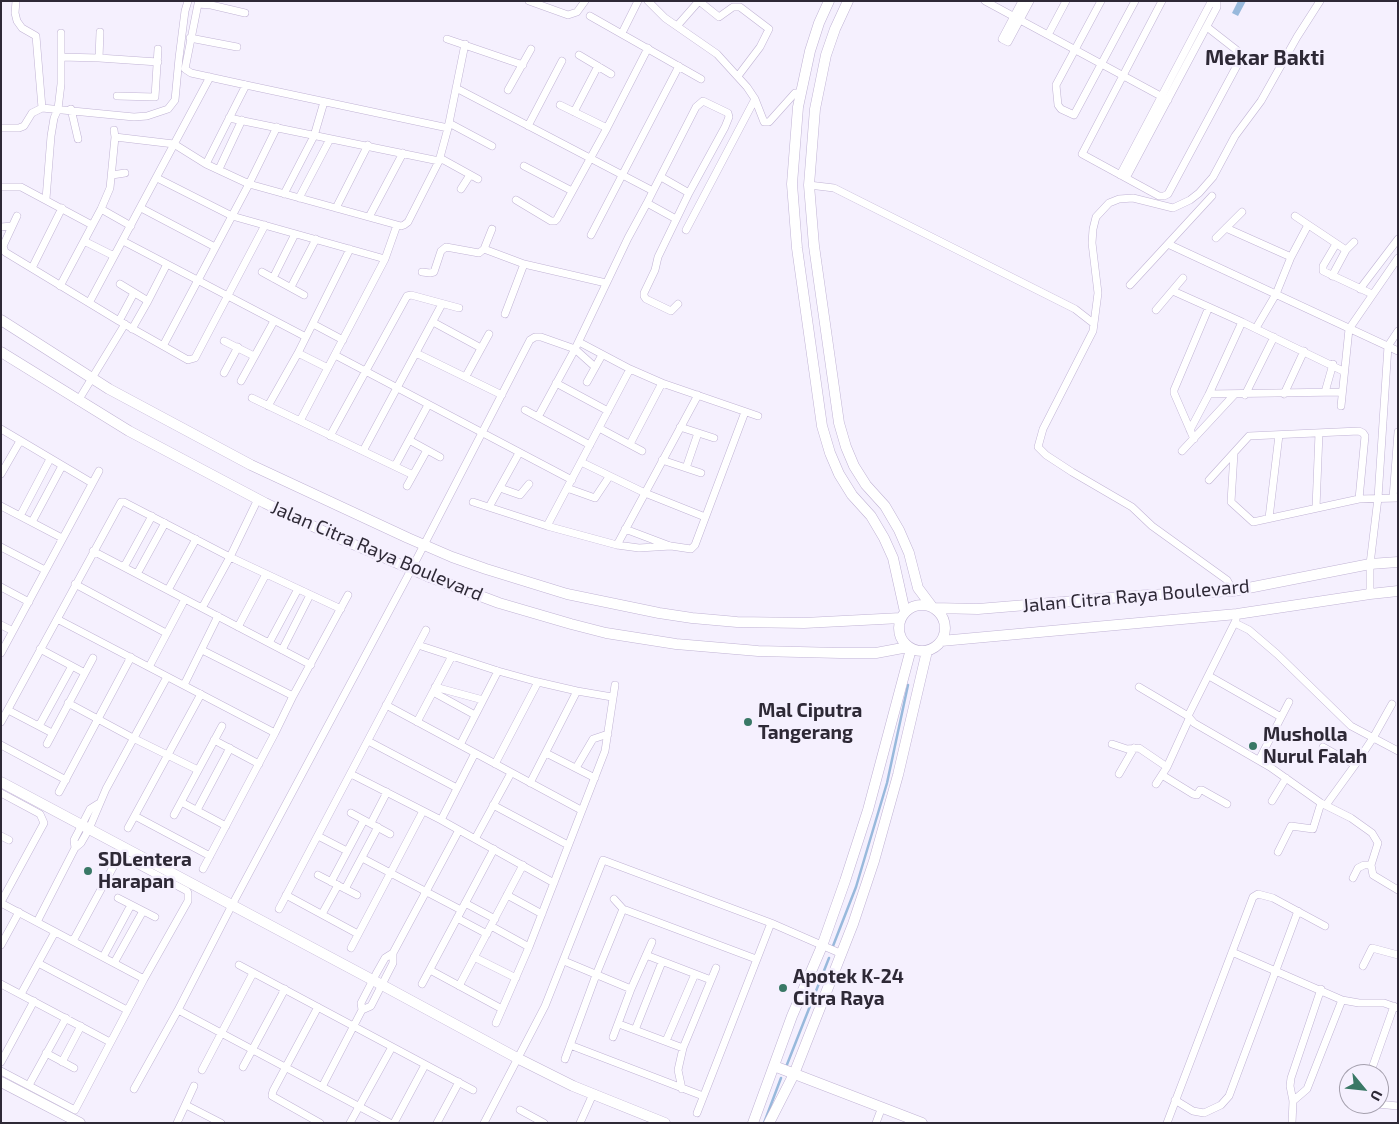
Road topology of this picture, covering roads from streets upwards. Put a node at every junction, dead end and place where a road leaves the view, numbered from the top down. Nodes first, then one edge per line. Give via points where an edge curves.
1 (16, 1) edge
2 (188, 1) edge
3 (529, 1) edge
4 (585, 1) edge
5 (638, 1) edge
6 (648, 1) edge
7 (699, 1) edge
8 (829, 1) edge
9 (848, 1) edge
10 (985, 1) edge
11 (1022, 1) edge
12 (1030, 1) edge
13 (1066, 1) edge
14 (1101, 1) edge
15 (1135, 1) edge
16 (1162, 1) edge
17 (1216, 1) edge
18 (1320, 1) edge
19 (215, 3) edge
20 (245, 13) dead end
21 (590, 16) dead end
22 (1017, 18) junction
23 (677, 26) junction
24 (1207, 27) junction
25 (100, 32) dead end
26 (61, 33) dead end
27 (622, 33) junction
28 (1048, 35) junction
29 (190, 38) junction
30 (447, 39) dead end
31 (465, 44) junction
32 (237, 47) dead end
33 (648, 48) junction
34 (158, 49) dead end
35 (531, 49) dead end
36 (1075, 49) junction
37 (579, 55) dead end
38 (61, 57) junction
39 (99, 58) junction
40 (562, 61) dead end
41 (158, 62) junction
42 (1102, 64) junction
43 (523, 65) junction
44 (598, 66) junction
45 (679, 66) junction
46 (611, 74) dead end
47 (1123, 75) junction
48 (738, 76) junction
49 (210, 77) junction
50 (701, 79) dead end
51 (246, 85) junction
52 (456, 88) junction
53 (508, 90) dead end
54 (800, 92) junction
55 (117, 96) dead end
56 (1165, 98) junction
57 (756, 99) junction
58 (324, 102) junction
59 (560, 105) dead end
60 (42, 108) junction
61 (58, 108) junction
62 (71, 109) junction
63 (574, 112) junction
64 (229, 118) junction
65 (242, 120) junction
66 (449, 126) junction
67 (528, 126) junction
68 (277, 127) junction
69 (1, 128) edge
70 (607, 128) junction
71 (314, 136) junction
72 (330, 138) junction
73 (78, 139) dead end
74 (174, 144) junction
75 (368, 146) junction
76 (492, 146) dead end
77 (403, 153) junction
78 (589, 158) junction
79 (439, 159) junction
80 (206, 164) junction
81 (524, 166) dead end
82 (219, 169) junction
83 (125, 173) dead end
84 (112, 174) junction
85 (470, 175) junction
86 (623, 175) junction
87 (1123, 176) junction
88 (660, 177) junction
89 (157, 178) junction
90 (478, 179) dead end
91 (249, 184) junction
92 (792, 184) junction
93 (809, 185) junction
94 (1, 187) edge
95 (462, 189) dead end
96 (572, 191) junction
97 (652, 191) junction
98 (690, 193) junction
99 (284, 194) junction
100 (1212, 196) dead end
101 (299, 198) junction
102 (46, 199) junction
103 (516, 200) dead end
104 (648, 204) junction
105 (62, 208) junction
106 (141, 208) junction
107 (336, 208) junction
108 (101, 209) junction
109 (1242, 212) dead end
110 (17, 216) dead end
111 (232, 216) junction
112 (1295, 216) dead end
113 (369, 217) junction
114 (676, 219) junction
115 (92, 225) junction
116 (265, 225) junction
117 (397, 225) junction
118 (1308, 225) junction
119 (12, 226) junction
120 (131, 226) junction
121 (1, 227) edge
122 (1226, 228) junction
123 (492, 229) dead end
124 (686, 230) dead end
125 (296, 234) junction
126 (590, 235) dead end
127 (1216, 238) dead end
128 (316, 239) junction
129 (1398, 240) edge
130 (123, 241) junction
131 (84, 242) junction
132 (1354, 242) dead end
133 (1168, 244) junction
134 (1336, 244) junction
135 (215, 246) junction
136 (350, 249) junction
137 (484, 249) junction
138 (1395, 249) edge
139 (1346, 250) junction
140 (114, 256) junction
141 (1291, 257) junction
142 (1398, 258) edge
143 (385, 259) junction
144 (167, 264) junction
145 (524, 264) junction
146 (32, 268) junction
147 (262, 272) dead end
148 (422, 272) dead end
149 (1332, 276) junction
150 (273, 278) junction
151 (1182, 278) dead end
152 (197, 281) junction
153 (606, 283) junction
154 (120, 284) dead end
155 (1130, 285) dead end
156 (60, 286) junction
157 (291, 287) junction
158 (1360, 288) junction
159 (1173, 291) junction
160 (134, 293) junction
161 (1276, 294) junction
162 (1372, 294) junction
163 (304, 295) dead end
164 (226, 296) junction
165 (148, 301) junction
166 (89, 303) junction
167 (442, 304) junction
168 (678, 304) dead end
169 (1210, 307) junction
170 (459, 308) dead end
171 (1156, 310) dead end
172 (505, 314) dead end
173 (1, 320) edge
174 (274, 320) junction
175 (432, 322) junction
176 (1242, 322) junction
177 (122, 323) junction
178 (1093, 323) junction
179 (313, 324) junction
180 (1256, 328) junction
181 (132, 329) junction
182 (1348, 329) junction
183 (1398, 332) edge
184 (489, 334) dead end
185 (306, 337) junction
186 (1274, 337) junction
187 (343, 340) junction
188 (224, 341) dead end
189 (579, 342) junction
190 (163, 346) junction
191 (1388, 346) junction
192 (238, 348) junction
193 (481, 348) junction
194 (575, 349) junction
195 (1304, 351) junction
196 (1398, 351) edge
197 (1, 352) edge
198 (416, 353) junction
199 (298, 354) junction
200 (602, 354) junction
201 (335, 355) junction
202 (254, 356) junction
203 (1332, 364) junction
204 (595, 367) junction
205 (328, 368) junction
206 (630, 369) junction
207 (365, 371) junction
208 (1343, 371) junction
209 (224, 373) dead end
210 (466, 376) junction
211 (92, 378) junction
212 (241, 381) dead end
213 (587, 382) dead end
214 (556, 383) junction
215 (662, 383) junction
216 (397, 388) junction
217 (1325, 392) junction
218 (1342, 392) junction
219 (1209, 394) junction
220 (1284, 394) junction
221 (502, 395) junction
222 (698, 395) junction
223 (1234, 395) junction
224 (1245, 395) junction
225 (252, 398) dead end
226 (78, 401) junction
227 (428, 404) junction
228 (268, 406) junction
229 (1341, 406) dead end
230 (524, 410) dead end
231 (608, 411) junction
232 (744, 412) junction
233 (758, 416) dead end
234 (538, 417) junction
235 (300, 421) junction
236 (680, 427) junction
237 (599, 428) junction
238 (1, 429) edge
239 (1190, 430) junction
240 (1398, 432) edge
241 (482, 433) junction
242 (698, 433) junction
243 (1320, 433) junction
244 (1278, 435) junction
245 (330, 436) junction
246 (714, 438) dead end
247 (409, 440) junction
248 (1194, 440) junction
249 (20, 441) junction
250 (630, 444) junction
251 (590, 445) junction
252 (427, 450) junction
253 (363, 451) junction
254 (642, 451) dead end
255 (1182, 452) dead end
256 (1234, 452) junction
257 (519, 453) junction
258 (440, 457) dead end
259 (50, 459) junction
260 (662, 460) junction
261 (581, 462) junction
262 (62, 466) junction
263 (395, 466) junction
264 (686, 468) junction
265 (98, 471) dead end
266 (701, 473) dead end
267 (1, 474) edge
268 (413, 475) junction
269 (609, 477) junction
270 (572, 480) junction
271 (1209, 480) dead end
272 (92, 483) junction
273 (529, 484) dead end
274 (408, 486) dead end
275 (500, 488) junction
276 (567, 488) junction
277 (645, 494) junction
278 (1378, 498) junction
279 (1396, 498) edge
280 (258, 499) junction
281 (1360, 499) junction
282 (473, 502) dead end
283 (1, 506) edge
284 (489, 507) junction
285 (1316, 508) junction
286 (20, 516) junction
287 (152, 516) junction
288 (705, 518) junction
289 (1269, 518) junction
290 (32, 522) junction
291 (166, 523) junction
292 (547, 526) junction
293 (625, 529) junction
294 (62, 538) junction
295 (196, 540) junction
296 (424, 544) junction
297 (617, 545) junction
298 (671, 546) junction
299 (1, 547) edge
300 (93, 551) junction
301 (230, 557) junction
302 (1398, 562) edge
303 (1370, 564) junction
304 (124, 567) junction
305 (45, 570) junction
306 (411, 570) junction
307 (137, 574) junction
308 (266, 574) junction
309 (75, 584) junction
310 (1, 587) edge
311 (298, 589) junction
312 (168, 590) junction
313 (1233, 591) junction
314 (1398, 591) edge
315 (1370, 594) junction
316 (310, 595) junction
317 (348, 595) dead end
318 (185, 599) junction
319 (29, 602) junction
320 (202, 608) junction
321 (933, 608) junction
322 (341, 609) junction
323 (903, 615) junction
324 (218, 616) junction
325 (57, 618) junction
326 (1236, 619) junction
327 (1, 625) edge
328 (238, 627) junction
329 (426, 630) dead end
330 (13, 631) junction
331 (166, 633) junction
332 (941, 641) junction
333 (269, 643) junction
334 (418, 646) junction
335 (909, 648) junction
336 (40, 650) junction
337 (202, 650) junction
338 (282, 650) junction
339 (926, 651) junction
340 (1, 653) edge
341 (452, 656) junction
342 (131, 657) junction
343 (93, 658) dead end
344 (311, 665) junction
345 (72, 666) junction
346 (149, 667) junction
347 (498, 671) junction
348 (85, 672) junction
349 (167, 676) junction
350 (1209, 676) junction
351 (538, 682) junction
352 (184, 685) junction
353 (615, 685) dead end
354 (1139, 687) dead end
355 (434, 690) junction
356 (577, 691) junction
357 (201, 694) junction
358 (293, 696) junction
359 (612, 697) junction
360 (483, 700) junction
361 (1289, 702) dead end
362 (68, 703) junction
363 (1392, 704) dead end
364 (386, 705) junction
365 (8, 710) junction
366 (475, 715) junction
367 (1280, 717) junction
368 (1189, 718) junction
369 (98, 719) junction
370 (1, 722) edge
371 (417, 722) junction
372 (39, 726) junction
373 (222, 726) dead end
374 (52, 733) junction
375 (275, 734) junction
376 (608, 734) junction
377 (133, 738) junction
378 (1373, 738) junction
379 (214, 740) junction
380 (368, 741) junction
381 (47, 744) dead end
382 (1112, 744) dead end
383 (1, 745) edge
384 (460, 745) junction
385 (1323, 747) dead end
386 (230, 748) junction
387 (1134, 748) junction
388 (1398, 751) edge
389 (546, 752) junction
390 (475, 753) junction
391 (168, 755) junction
392 (1258, 760) junction
393 (259, 764) junction
394 (494, 764) junction
395 (1355, 765) junction
396 (1167, 766) junction
397 (576, 768) junction
398 (198, 770) junction
399 (511, 773) junction
400 (351, 774) junction
401 (1119, 774) dead end
402 (1162, 776) junction
403 (595, 778) junction
404 (1286, 778) junction
405 (66, 780) junction
406 (1, 782) edge
407 (530, 783) junction
408 (1156, 784) dead end
409 (456, 788) junction
410 (59, 792) dead end
411 (387, 792) junction
412 (1, 793) edge
413 (1272, 801) dead end
414 (181, 802) junction
415 (1227, 804) dead end
416 (1324, 804) junction
417 (494, 805) junction
418 (197, 810) junction
419 (581, 810) junction
420 (423, 811) junction
421 (351, 813) dead end
422 (174, 815) dead end
423 (135, 816) junction
424 (441, 820) junction
425 (87, 823) junction
426 (371, 824) junction
427 (226, 826) junction
428 (128, 828) dead end
429 (459, 830) junction
430 (390, 834) dead end
431 (1, 836) edge
432 (318, 836) junction
433 (475, 839) junction
434 (9, 840) dead end
435 (568, 845) junction
436 (494, 849) junction
437 (347, 852) junction
438 (1278, 852) dead end
439 (210, 856) junction
440 (362, 858) junction
441 (523, 865) junction
442 (1371, 866) junction
443 (203, 869) dead end
444 (391, 873) junction
445 (318, 875) dead end
446 (1353, 878) dead end
447 (334, 883) junction
448 (554, 883) junction
449 (345, 888) junction
450 (1398, 890) edge
451 (426, 892) junction
452 (357, 895) dead end
453 (507, 895) junction
454 (286, 896) junction
455 (118, 898) dead end
456 (614, 899) dead end
457 (1, 902) edge
458 (234, 902) junction
459 (465, 902) junction
460 (131, 905) junction
461 (279, 909) dead end
462 (624, 909) junction
463 (143, 911) junction
464 (1298, 911) junction
465 (18, 912) junction
466 (322, 914) junction
467 (459, 914) junction
468 (542, 914) junction
469 (155, 917) dead end
470 (494, 919) junction
471 (37, 922) junction
472 (771, 923) junction
473 (491, 926) junction
474 (1325, 926) dead end
475 (55, 932) junction
476 (358, 934) junction
477 (487, 934) junction
478 (73, 941) junction
479 (652, 942) dead end
480 (2, 944) edge
481 (529, 947) junction
482 (825, 947) junction
483 (351, 948) dead end
484 (1232, 952) junction
485 (393, 953) junction
486 (840, 953) junction
487 (646, 955) junction
488 (1398, 955) edge
489 (102, 957) junction
490 (474, 957) junction
491 (756, 959) junction
492 (564, 961) junction
493 (662, 962) junction
494 (38, 963) junction
495 (114, 963) junction
496 (239, 965) dead end
497 (1363, 966) dead end
498 (716, 968) dead end
499 (430, 970) junction
500 (1276, 970) junction
501 (253, 972) junction
502 (695, 974) junction
503 (596, 975) junction
504 (516, 978) junction
505 (144, 979) junction
506 (379, 979) junction
507 (711, 980) junction
508 (422, 984) dead end
509 (2, 985) edge
510 (459, 986) junction
511 (284, 989) junction
512 (632, 989) junction
513 (1321, 989) junction
514 (21, 994) junction
515 (1342, 1000) junction
516 (34, 1001) junction
517 (318, 1007) junction
518 (1396, 1007) edge
519 (502, 1009) junction
520 (127, 1010) junction
521 (178, 1010) junction
522 (362, 1010) junction
523 (66, 1018) junction
524 (496, 1023) dead end
525 (619, 1024) junction
526 (81, 1026) junction
527 (354, 1027) junction
528 (635, 1030) junction
529 (221, 1033) junction
530 (613, 1037) dead end
531 (666, 1041) junction
532 (110, 1042) junction
533 (570, 1045) junction
534 (392, 1047) junction
535 (683, 1048) junction
536 (252, 1049) junction
537 (46, 1054) junction
538 (521, 1055) junction
539 (565, 1059) dead end
540 (1, 1062) edge
541 (62, 1062) junction
542 (1374, 1064) edge
543 (426, 1065) junction
544 (242, 1067) dead end
545 (74, 1068) dead end
546 (286, 1068) junction
547 (202, 1070) dead end
548 (785, 1070) junction
549 (1, 1071) edge
550 (1, 1082) edge
551 (459, 1082) junction
552 (29, 1085) junction
553 (194, 1086) dead end
554 (322, 1087) junction
555 (134, 1089) dead end
556 (682, 1089) junction
557 (473, 1090) dead end
558 (593, 1094) junction
559 (703, 1096) junction
560 (1175, 1100) junction
561 (1293, 1101) junction
562 (186, 1105) junction
563 (359, 1106) junction
564 (882, 1107) junction
565 (520, 1110) dead end
566 (696, 1113) dead end
567 (533, 1120) edge
568 (80, 1123) edge
569 (177, 1123) edge
570 (221, 1123) edge
571 (320, 1123) edge
572 (350, 1123) edge
573 (392, 1123) edge
574 (437, 1123) edge
575 (484, 1123) edge
576 (544, 1123) edge
577 (580, 1123) edge
578 (665, 1123) edge
579 (753, 1123) edge
580 (769, 1123) edge
581 (876, 1123) edge
582 (922, 1123) edge
583 (1167, 1123) edge
584 (1292, 1123) edge

1 - 60 street via 17,21 36,36
2 - 62 street via 177,93 171,107 157,114 134,117
3 - 4 street via 568,15 577,12
5 - 27 street
6 - 23 street
7 - 23 street
7 - 48 street via 719,17 733,7 740,7 769,29
8 - 54 street via 810,51
9 - 93 street via 835,30 819,83
10 - 22 street
11 - 22 street
12 - 22 street
13 - 28 street
14 - 36 street
15 - 42 street
16 - 47 street
17 - 24 street via 1217,7
17 - 56 street via 1210,4
18 - 178 street via 1261,101 1199,193 1173,208 1132,198 1109,203 1100,211 1092,243 1098,293
19 - 20 street
19 - 29 street via 196,5
21 - 27 street
22 - 28 street
23 - 48 street via 710,48
24 - 56 street
24 - 87 street via 1239,52 1241,58 1168,194 1159,196
25 - 39 street
26 - 38 street
27 - 33 street
28 - 36 street
29 - 32 street
29 - 49 street via 185,69
30 - 31 street
31 - 43 street
31 - 52 street
33 - 45 street
33 - 70 street
34 - 41 street
35 - 43 street
36 - 42 street
36 - 42 street via 1056,85 1061,109 1074,115
37 - 44 street
38 - 39 street
38 - 61 street
39 - 41 street
40 - 67 street
41 - 55 street via 155,97
42 - 47 street
43 - 53 street
44 - 46 street
44 - 63 street
45 - 50 street
45 - 86 street
47 - 56 street
47 - 87 street via 1082,154
48 - 57 street
49 - 51 street
49 - 74 street
51 - 58 street
51 - 64 street
52 - 66 street
52 - 67 street
54 - 57 street via 795,93 769,122 764,122
54 - 92 street
56 - 87 street
57 - 124 street
58 - 66 street
58 - 71 street
59 - 63 street
60 - 61 street
60 - 69 street via 32,113 24,126
61 - 62 street
61 - 102 street via 51,136
62 - 73 street
63 - 70 street
64 - 65 street
64 - 80 street
65 - 68 street
65 - 82 street
66 - 76 street
66 - 79 street
67 - 78 street
68 - 71 street
68 - 91 street
70 - 78 street
71 - 72 street
71 - 99 street
72 - 75 street
72 - 101 street
74 - 80 street
74 - 84 street via 115,134
74 - 89 street
75 - 77 street
75 - 107 street
77 - 79 street
77 - 113 street
78 - 86 street
78 - 96 street
79 - 85 street
79 - 117 street via 408,222
80 - 82 street
81 - 96 street
82 - 91 street
83 - 84 street
84 - 108 street
85 - 90 street
85 - 95 street
86 - 97 street
86 - 126 street
88 - 97 street
88 - 98 street
88 - 98 street via 699,103 706,102 728,114 729,118
89 - 106 street
89 - 111 street
91 - 99 street
91 - 111 street
92 - 93 street
92 - 323 street via 797,248 822,426 839,474 884,538 895,566
93 - 178 street via 834,188 1075,309
93 - 321 street via 839,423 846,447 866,485 885,506 899,530 918,588
94 - 102 street via 17,186
96 - 103 street via 555,221
97 - 104 street
98 - 114 street
99 - 101 street
100 - 133 street
101 - 107 street
102 - 105 street
104 - 114 street
104 - 153 street
105 - 115 street
105 - 146 street
106 - 120 street
106 - 135 street
107 - 113 street
108 - 115 street
108 - 120 street
109 - 122 street
110 - 119 street
111 - 116 street
111 - 135 street
112 - 118 street
113 - 117 street
114 - 168 street via 644,296 671,311
115 - 131 street
116 - 125 street
116 - 164 street
117 - 143 street
118 - 134 street
118 - 141 street
119 - 121 street
119 - 146 street via 3,250
120 - 130 street
122 - 127 street
122 - 141 street
123 - 137 street
125 - 128 street
125 - 150 street
128 - 136 street
128 - 157 street
129 - 138 street
130 - 140 street
130 - 144 street
131 - 140 street
131 - 156 street
132 - 139 street
133 - 155 street
133 - 161 street
134 - 139 street
134 - 149 street via 1322,268
135 - 152 street
136 - 143 street
136 - 179 street
137 - 145 street
137 - 148 street via 479,253 446,247 434,272
138 - 158 street
139 - 149 street
140 - 166 street
141 - 161 street
142 - 162 street
143 - 187 street
144 - 152 street
144 - 165 street
145 - 153 street
145 - 172 street
146 - 156 street
147 - 150 street
149 - 158 street
150 - 157 street
151 - 159 street
152 - 164 street
152 - 190 street
153 - 189 street
154 - 160 street
156 - 166 street
157 - 163 street
158 - 162 street
159 - 169 street
159 - 171 street
160 - 165 street
160 - 177 street
161 - 180 street
161 - 182 street
162 - 182 street
164 - 174 street
164 - 190 street via 195,358 185,360
165 - 181 street
166 - 177 street
167 - 170 street
167 - 175 street
167 - 207 street via 409,295
169 - 176 street
169 - 239 street via 1174,390
173 - 211 street, Jalan Citra Raya Boulevard via 16,324
174 - 185 street
174 - 202 street
175 - 193 street
175 - 198 street
176 - 180 street
176 - 219 street
177 - 181 street
177 - 211 street
178 - 313 street via 1093,331 1043,429 1038,447 1072,472 1132,507 1152,526 1227,580
179 - 185 street
179 - 187 street
180 - 186 street
181 - 190 street
182 - 191 street
182 - 208 street
183 - 191 street
184 - 193 street
185 - 199 street
186 - 195 street
186 - 224 street
187 - 201 street
188 - 192 street
189 - 194 street
189 - 200 street
191 - 196 street
191 - 278 street
192 - 202 street
192 - 209 street
193 - 210 street
194 - 204 street
194 - 214 street
194 - 221 street via 541,337 532,338
195 - 203 street
195 - 220 street
197 - 226 street, Jalan Citra Raya Boulevard
198 - 210 street
198 - 216 street
199 - 205 street
199 - 228 street
200 - 204 street
200 - 206 street
201 - 205 street
201 - 207 street
202 - 212 street
203 - 208 street
203 - 217 street
204 - 213 street
205 - 235 street
206 - 215 street
206 - 231 street
207 - 216 street
207 - 245 street
208 - 218 street
210 - 221 street
211 - 226 street
211 - 296 street, Jalan Citra Raya Boulevard via 256,467
214 - 231 street
214 - 234 street
215 - 222 street
215 - 250 street
216 - 227 street
216 - 253 street
217 - 218 street
217 - 220 street
218 - 229 street
219 - 223 street
219 - 239 street
220 - 224 street
221 - 241 street
222 - 232 street
222 - 236 street
223 - 224 street
223 - 248 street
225 - 228 street
226 - 280 street, Jalan Citra Raya Boulevard
227 - 241 street
227 - 247 street
228 - 235 street
230 - 234 street
231 - 237 street
232 - 233 street
232 - 288 street
234 - 251 street
235 - 245 street
236 - 242 street
236 - 260 street
237 - 250 street
237 - 251 street
238 - 249 street
239 - 248 street
240 - 279 street
241 - 257 street
241 - 296 street
242 - 246 street
242 - 264 street
243 - 244 street
243 - 281 street via 1364,434
243 - 285 street
244 - 256 street via 1249,436
244 - 289 street
245 - 253 street
247 - 252 street
247 - 263 street
248 - 255 street
249 - 259 street
249 - 267 street
250 - 254 street
251 - 261 street
252 - 258 street
252 - 268 street
253 - 263 street
256 - 271 street
256 - 289 street via 1231,502 1253,522
257 - 270 street
257 - 275 street
259 - 262 street
259 - 286 street
260 - 264 street
260 - 277 street
261 - 269 street
261 - 270 street
262 - 272 street
262 - 290 street
263 - 268 street
264 - 266 street
265 - 272 street
268 - 274 street
269 - 276 street via 594,498
269 - 277 street
270 - 276 street
272 - 294 street
273 - 275 street via 520,495
275 - 284 street
276 - 292 street
277 - 288 street
277 - 293 street
278 - 279 street
278 - 281 street
278 - 303 street
280 - 301 street
280 - 306 street, Jalan Citra Raya Boulevard
281 - 285 street
282 - 284 street
283 - 286 street
284 - 292 street
285 - 289 street
286 - 290 street
287 - 291 street
287 - 300 street via 121,502
287 - 304 street
288 - 298 street via 694,547
290 - 294 street
291 - 295 street
291 - 307 street
292 - 297 street
293 - 297 street
293 - 298 street
294 - 305 street
295 - 301 street
295 - 312 street
296 - 306 street
296 - 323 street, Jalan Citra Raya Boulevard via 460,560 546,588 659,613 804,624
297 - 298 street via 639,548
299 - 305 street
300 - 304 street
300 - 309 street
301 - 308 street
301 - 320 street
302 - 303 street, Jalan Citra Raya Boulevard
303 - 313 street, Jalan Citra Raya Boulevard
303 - 315 street
304 - 307 street
305 - 319 street
306 - 335 street, Jalan Citra Raya Boulevard via 546,617 647,640 764,652 876,653
306 - 458 street
307 - 312 street
308 - 311 street
308 - 328 street
309 - 325 street
309 - 331 street
310 - 319 street
311 - 316 street
311 - 333 street
312 - 318 street
313 - 321 street, Jalan Citra Raya Boulevard via 1147,594 978,609
314 - 315 street, Jalan Citra Raya Boulevard
315 - 326 street, Jalan Citra Raya Boulevard
316 - 322 street
316 - 338 street
317 - 322 street
318 - 320 street
318 - 331 street
319 - 330 street
320 - 324 street
321 - 323 street via 918,605
321 - 332 street via 939,612 945,626
322 - 344 street
323 - 335 street via 898,631
324 - 328 street
324 - 337 street
325 - 336 street
325 - 342 street
326 - 332 street, Jalan Citra Raya Boulevard
326 - 350 street
326 - 378 street via 1351,726
327 - 330 street
328 - 333 street
329 - 334 street
330 - 340 street
331 - 346 street
332 - 339 street
333 - 338 street
334 - 341 street
334 - 364 street
335 - 339 street
335 - 482 street via 868,810
336 - 345 street
336 - 365 street
337 - 352 street
337 - 358 street
338 - 344 street
339 - 486 street via 898,775 874,861
341 - 347 street
341 - 355 street
342 - 346 street
342 - 369 street
343 - 348 street
344 - 358 street
345 - 348 street
345 - 372 street
346 - 349 street
347 - 351 street
347 - 360 street
348 - 362 street
349 - 352 street
349 - 377 street
350 - 367 street
350 - 368 street
351 - 356 street
351 - 394 street
352 - 357 street
353 - 359 street
354 - 368 street
355 - 360 street
355 - 366 street
355 - 371 street
356 - 359 street
356 - 389 street
357 - 375 street
357 - 391 street
358 - 375 street
359 - 376 street
360 - 366 street
361 - 367 street
362 - 369 street
362 - 374 street
363 - 378 street
364 - 371 street
364 - 380 street
365 - 370 street
365 - 372 street
366 - 384 street
367 - 392 street
368 - 392 street
368 - 396 street
369 - 377 street
369 - 405 street
371 - 384 street
372 - 374 street
373 - 379 street
374 - 381 street
375 - 393 street
376 - 397 street via 593,740
376 - 403 street
377 - 391 street
377 - 425 street
378 - 388 street
378 - 395 street
379 - 386 street
379 - 398 street
380 - 400 street
380 - 409 street
382 - 387 street via 1124,749
383 - 405 street
384 - 390 street
385 - 395 street
386 - 393 street
386 - 418 street
387 - 396 street
387 - 401 street
389 - 397 street
389 - 407 street
390 - 394 street
390 - 409 street
391 - 398 street
391 - 423 street
392 - 404 street
393 - 427 street
394 - 399 street
395 - 416 street
396 - 402 street
397 - 403 street
398 - 414 street
399 - 407 street
399 - 417 street
400 - 411 street
400 - 432 street
402 - 408 street
402 - 415 street via 1193,794 1197,795 1202,790
403 - 419 street
404 - 413 street
404 - 416 street
405 - 410 street
406 - 425 street
407 - 419 street
409 - 424 street
411 - 420 street
411 - 426 street
412 - 457 street via 40,814 44,823
414 - 418 street
414 - 422 street
416 - 438 street via 1313,829 1291,826
416 - 442 street via 1351,818 1376,838 1378,843
417 - 433 street
417 - 435 street
418 - 427 street
419 - 435 street
420 - 424 street
420 - 444 street
421 - 426 street
423 - 428 street
423 - 439 street
424 - 429 street
425 - 458 street
425 - 471 street via 74,840 75,848
426 - 430 street
426 - 437 street
426 - 440 street
427 - 439 street
429 - 433 street
429 - 451 street
431 - 434 street
432 - 437 street
432 - 454 street
433 - 436 street
435 - 448 street
436 - 441 street
436 - 459 street
437 - 447 street
439 - 443 street
440 - 444 street
440 - 449 street
441 - 448 street
441 - 453 street
442 - 446 street via 1358,868
442 - 450 street via 1373,876
444 - 451 street
444 - 476 street
445 - 447 street
447 - 449 street
447 - 466 street
448 - 468 street
449 - 452 street
451 - 467 street
451 - 485 street
453 - 468 street
453 - 470 street
454 - 461 street
454 - 466 street
455 - 460 street
456 - 462 street
457 - 465 street
458 - 506 street
458 - 521 street
459 - 467 street
459 - 470 street
460 - 463 street
460 - 489 street
462 - 491 street
462 - 503 street
463 - 469 street
463 - 495 street
464 - 474 street
464 - 484 street via 1273,898 1255,895
464 - 500 street
465 - 471 street
465 - 480 street
466 - 476 street
467 - 477 street
467 - 499 street
468 - 481 street
470 - 473 street
471 - 475 street
472 - 482 street
472 - 491 street
472 - 492 street via 603,860
473 - 477 street
473 - 481 street
475 - 478 street
475 - 494 street
476 - 483 street
477 - 490 street
478 - 489 street
478 - 505 street via 118,858 125,858 187,891 188,901
479 - 487 street
481 - 504 street
482 - 486 street
482 - 548 street
484 - 500 street
484 - 560 street
485 - 506 street via 393,963
485 - 506 street via 382,963
486 - 548 street
487 - 493 street
487 - 512 street
488 - 497 street via 1372,948
489 - 495 street
490 - 504 street
490 - 510 street
491 - 559 street
492 - 503 street
492 - 538 street
493 - 502 street
493 - 528 street
494 - 514 street
494 - 520 street
495 - 505 street
496 - 501 street
498 - 507 street
499 - 508 street
499 - 510 street
500 - 513 street
500 - 560 street via 1226,1102 1209,1112 1200,1113
501 - 511 street
501 - 529 street
502 - 507 street
502 - 531 street
503 - 512 street
503 - 533 street
504 - 519 street
505 - 520 street
506 - 522 street via 361,1003
506 - 522 street via 371,1006
506 - 538 street
507 - 535 street
509 - 514 street
510 - 519 street
511 - 517 street
511 - 536 street
512 - 525 street
513 - 515 street
513 - 561 street via 1290,1086
514 - 516 street
515 - 518 street
515 - 561 street via 1307,1089
516 - 523 street
516 - 540 street
517 - 527 street
517 - 546 street
518 - 542 street
519 - 524 street
520 - 532 street
521 - 529 street
521 - 555 street
522 - 527 street
523 - 526 street
523 - 537 street
525 - 528 street
525 - 530 street
526 - 532 street
526 - 541 street
527 - 534 street
527 - 554 street
528 - 531 street
529 - 536 street
529 - 547 street
531 - 535 street
532 - 552 street via 75,1110
533 - 539 street
533 - 556 street
534 - 543 street
534 - 563 street
535 - 556 street via 678,1070
536 - 544 street
536 - 546 street
537 - 541 street
537 - 552 street
538 - 558 street
538 - 575 street
541 - 545 street
543 - 551 street
543 - 573 street
546 - 554 street
546 - 571 street via 272,1096
548 - 564 street
548 - 579 street
548 - 580 street
549 - 552 street
550 - 568 street
551 - 557 street
551 - 574 street
553 - 562 street
554 - 563 street
556 - 559 street
558 - 577 street
558 - 578 street
559 - 566 street
560 - 583 street
561 - 584 street
562 - 569 street
562 - 570 street
563 - 572 street
563 - 573 street
564 - 581 street
564 - 582 street
565 - 567 street
567 - 576 street

